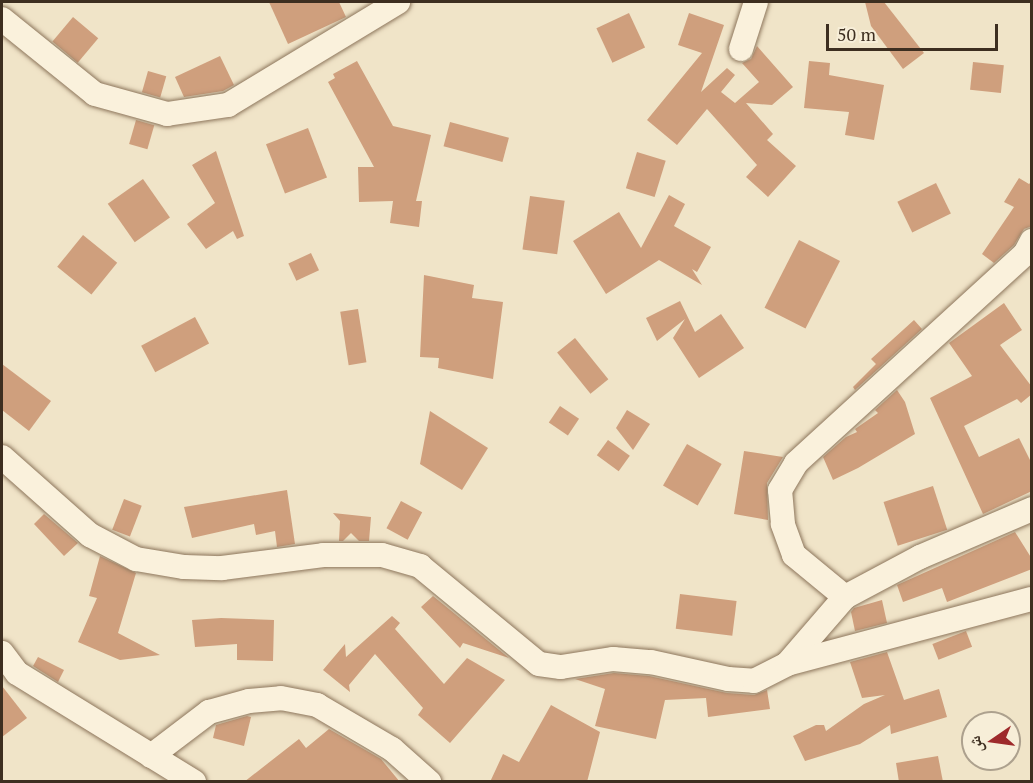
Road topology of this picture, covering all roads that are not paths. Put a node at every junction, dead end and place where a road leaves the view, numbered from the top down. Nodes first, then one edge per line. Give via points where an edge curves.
1 (398, 2) edge
2 (756, 2) edge
3 (2, 19) edge
4 (741, 49) dead end
5 (1032, 241) edge
6 (2, 457) edge
7 (1032, 510) edge
8 (845, 597) junction
9 (1032, 599) edge
10 (2, 653) edge
11 (787, 664) junction
12 (151, 756) junction
13 (194, 782) edge
14 (429, 782) edge

1 - 3 street via 228,105 167,114 95,94
2 - 4 street
5 - 8 street via 1025,254 796,462 780,490 783,524 794,555
6 - 11 street via 90,535 136,559 222,568 323,555 382,555 420,566 539,664 561,667 613,659 651,662 754,681
7 - 8 street via 920,557
8 - 11 street
9 - 11 street
10 - 12 street via 17,673
12 - 13 street
12 - 14 street via 209,712 249,700 281,698 317,705 392,749

